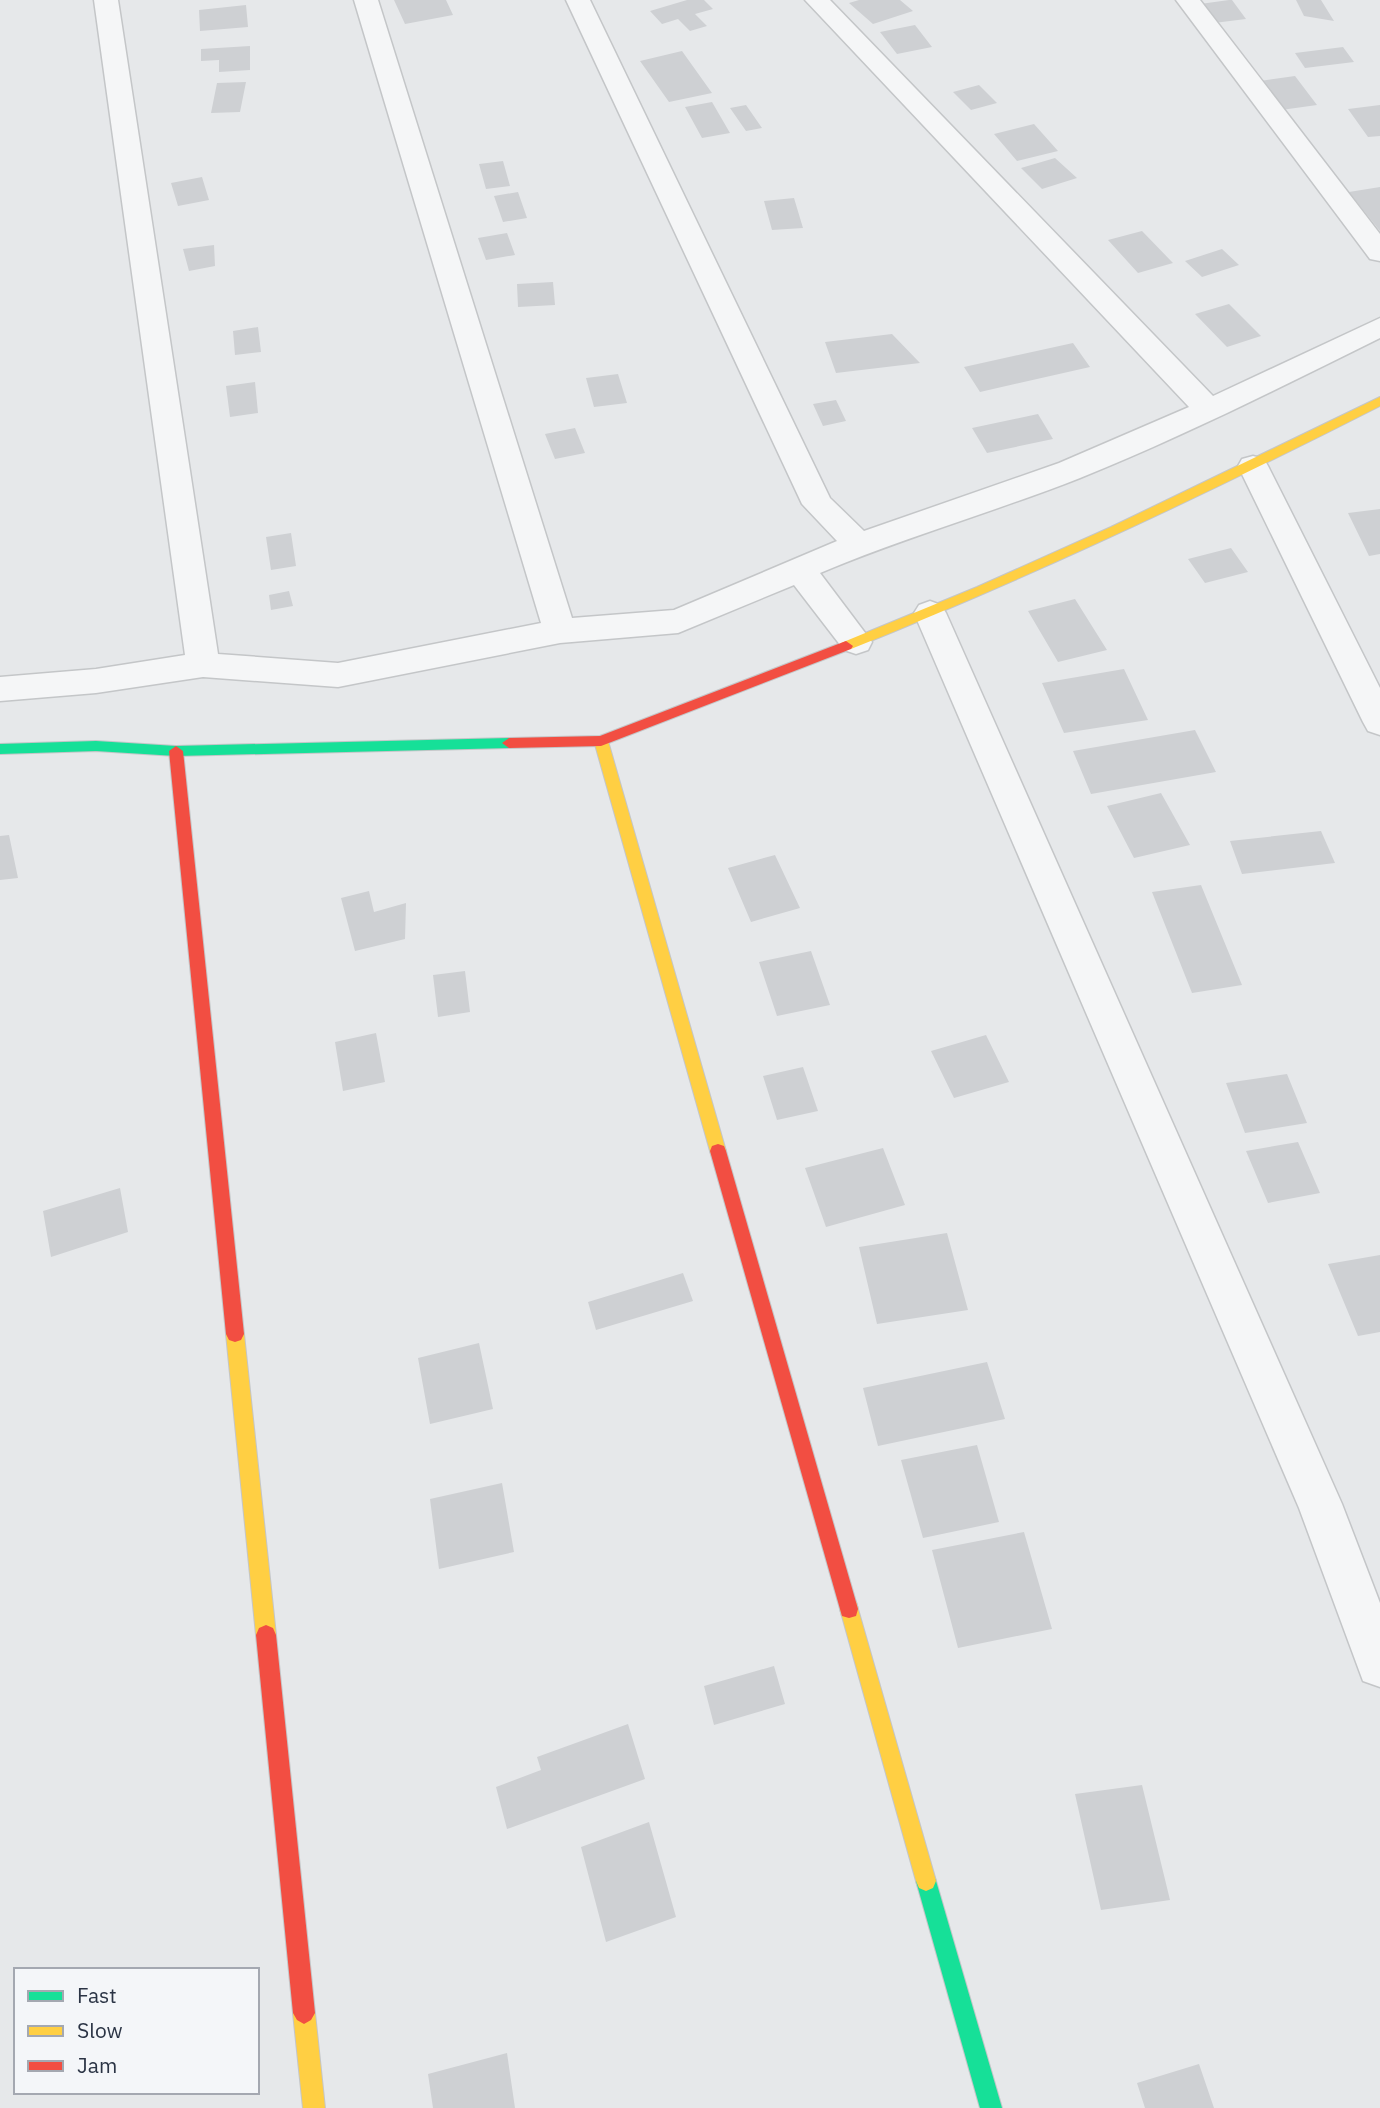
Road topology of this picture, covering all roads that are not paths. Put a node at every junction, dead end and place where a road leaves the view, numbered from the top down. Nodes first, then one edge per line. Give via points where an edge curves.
1 (106, 0) edge
2 (366, 0) edge
3 (579, 0) edge
4 (817, 0) edge
5 (1188, 0) edge
6 (1380, 253) edge
7 (1380, 327) edge
8 (1380, 401) edge
9 (1209, 410) junction
10 (1252, 467) junction
11 (859, 544) junction
12 (799, 569) junction
13 (930, 613) junction
14 (561, 631) junction
15 (856, 642) junction
16 (203, 665) junction
17 (0, 689) edge
18 (1380, 722) edge
19 (601, 741) junction
20 (0, 749) edge
21 (176, 751) junction
22 (1380, 1664) edge
23 (314, 2108) edge
24 (991, 2108) edge

1 - 16 street
2 - 14 street
3 - 11 street via 817,505
4 - 9 street
5 - 6 street
7 - 9 street
8 - 10 street
9 - 11 street via 1070,470
10 - 13 street
10 - 18 street
11 - 12 street
12 - 14 street via 678,621
12 - 15 street
13 - 15 street
13 - 22 street via 1320,1504
14 - 16 street via 338,675
15 - 19 street
16 - 17 street
19 - 21 street
19 - 24 street
20 - 21 street via 96,746
21 - 23 street

